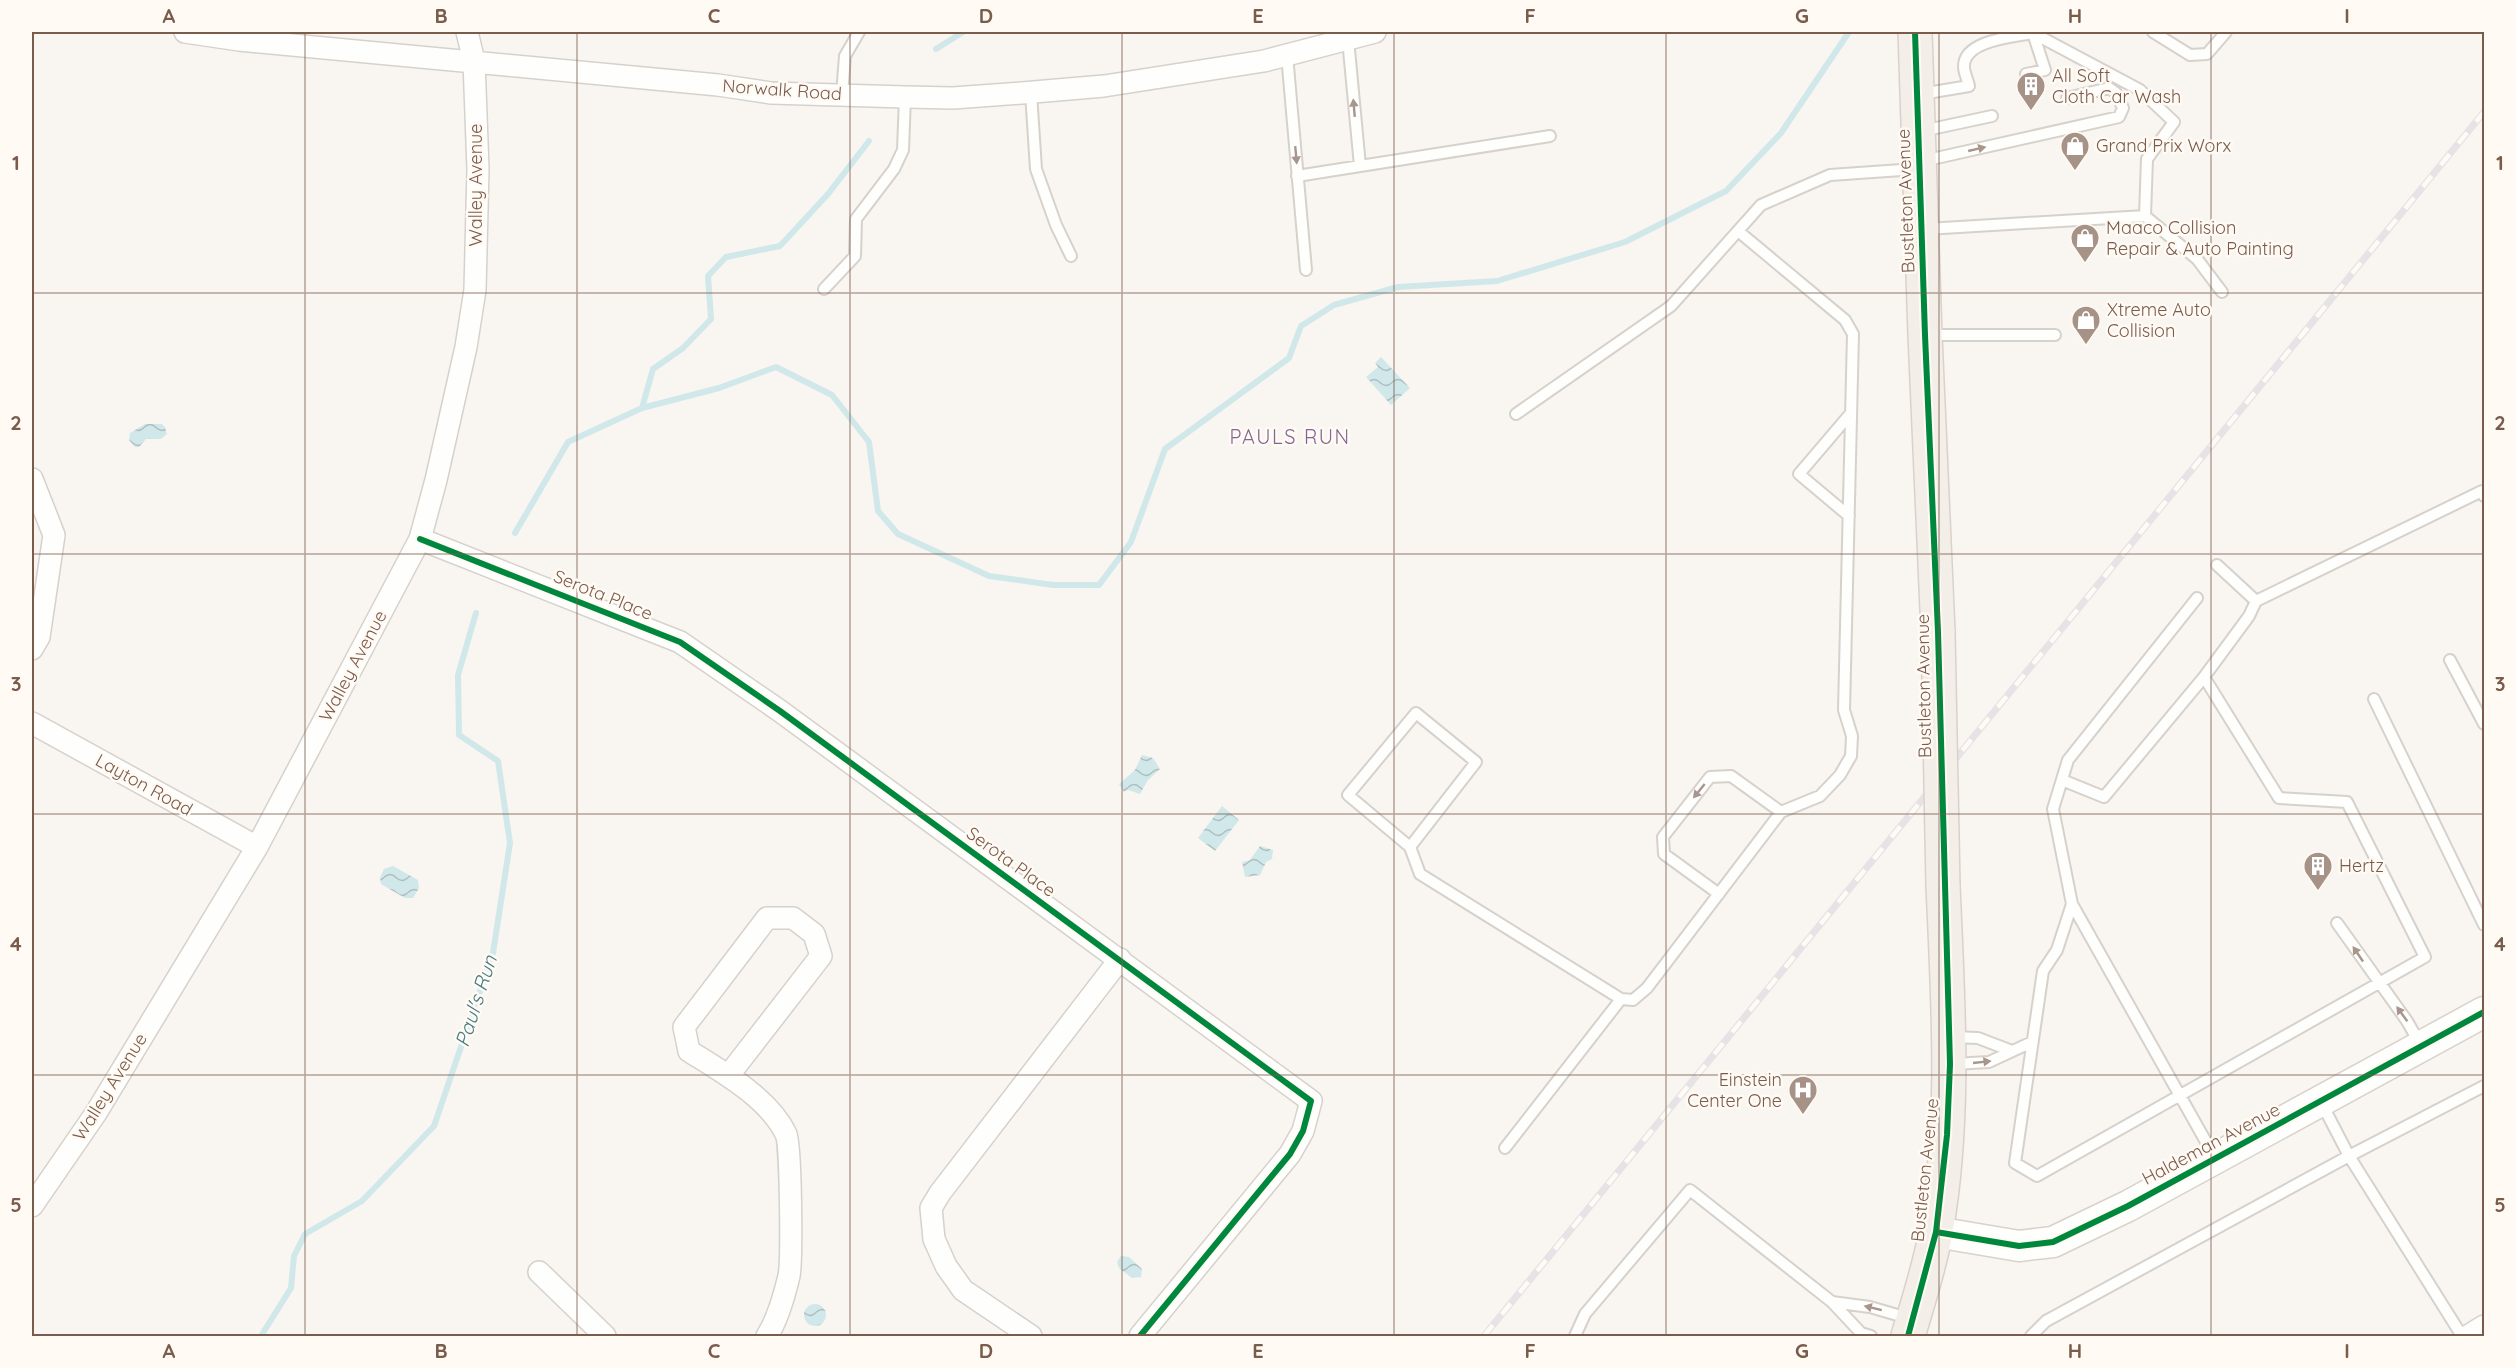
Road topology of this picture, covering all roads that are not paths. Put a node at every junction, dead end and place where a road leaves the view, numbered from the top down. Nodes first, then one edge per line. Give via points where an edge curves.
1 (185, 32) edge
2 (467, 32) edge
3 (859, 32) edge
4 (1375, 32) edge
5 (1915, 32) edge
6 (2153, 32) edge
7 (2226, 32) edge
8 (2033, 33) edge
9 (1348, 39) junction
10 (1287, 55) junction
11 (474, 61) junction
12 (2026, 74) dead end
13 (1982, 83) dead end
14 (1969, 86) junction
15 (2140, 90) junction
16 (1031, 93) junction
17 (2116, 93) junction
18 (1917, 94) junction
19 (842, 95) junction
20 (905, 97) junction
21 (2067, 98) dead end
22 (1992, 116) dead end
23 (1550, 136) dead end
24 (1919, 154) junction
25 (1360, 166) junction
26 (1298, 176) junction
27 (2145, 216) junction
28 (1922, 230) junction
29 (1738, 231) junction
30 (1071, 256) dead end
31 (1306, 270) dead end
32 (824, 290) dead end
33 (2222, 292) dead end
34 (2055, 335) dead end
35 (1925, 336) junction
36 (1851, 413) junction
37 (1516, 414) dead end
38 (32, 479) edge
39 (2484, 492) edge
40 (1849, 516) junction
41 (420, 539) junction
42 (2217, 565) dead end
43 (2198, 598) dead end
44 (2256, 601) junction
45 (32, 649) edge
46 (2450, 660) dead end
47 (2204, 677) junction
48 (2374, 699) dead end
49 (32, 723) edge
50 (2484, 724) edge
51 (2062, 780) junction
52 (1781, 813) junction
53 (257, 847) junction
54 (1410, 847) junction
55 (1719, 894) junction
56 (2072, 904) junction
57 (2337, 923) dead end
58 (2484, 925) edge
59 (1120, 959) junction
60 (2379, 984) junction
61 (1621, 999) junction
62 (2484, 1012) edge
63 (2032, 1042) junction
64 (2422, 1047) junction
65 (1950, 1051) junction
66 (2012, 1051) junction
67 (728, 1076) junction
68 (2484, 1086) edge
69 (2180, 1095) junction
70 (2321, 1102) junction
71 (1505, 1148) dead end
72 (2349, 1156) junction
73 (2216, 1159) junction
74 (32, 1206) edge
75 (1936, 1232) junction
76 (539, 1272) dead end
77 (1832, 1302) junction
78 (2484, 1326) edge
79 (1911, 1328) edge
80 (605, 1336) edge
81 (767, 1336) edge
82 (1031, 1336) edge
83 (1140, 1336) edge
84 (1575, 1336) edge
85 (1871, 1336) edge
86 (2031, 1336) edge
87 (2462, 1336) edge
88 (2468, 1336) edge

1 - 11 street, Norwalk Road
2 - 11 street, Walley Avenue
3 - 19 lane via 845,56
4 - 9 street, Norwalk Road
5 - 18 main road, Bustleton Avenue
6 - 7 lane via 2190,54 2207,54
8 - 12 lane via 2046,70
8 - 14 lane via 1977,45 1964,65
8 - 15 lane
9 - 10 street, Norwalk Road
25 -> 9 lane
10 - 16 street, Norwalk Road via 1115,84
10 -> 26 lane
11 - 19 street, Norwalk Road via 771,93
11 - 41 street, Walley Avenue via 478,169 475,290
13 - 14 lane
14 - 18 lane
15 - 17 lane
15 - 27 lane via 2174,123 2147,159
16 - 20 street, Norwalk Road
16 - 30 lane via 1036,169
17 - 21 lane via 2109,88
24 -> 17 lane via 2119,117 2123,108
18 - 24 main road, Bustleton Avenue
19 - 20 street, Norwalk Road
20 - 32 lane via 903,150 894,169 856,219 855,256
22 - 24 lane
23 - 25 lane
24 - 28 main road, Bustleton Avenue
24 - 29 lane via 1830,175 1761,205
25 - 26 lane
26 - 31 lane
27 - 28 lane
27 - 33 lane via 2197,259
28 - 35 main road, Bustleton Avenue
29 - 36 lane via 1845,320 1853,334
29 - 37 lane via 1671,306
34 - 35 lane
35 - 65 main road, Bustleton Avenue, bridge
36 - 40 lane
36 - 40 lane via 1799,474
38 - 45 street via 54,535 39,637
39 - 44 lane
40 - 52 lane via 1844,710 1852,736 1851,756 1820,796
41 - 53 street, Walley Avenue
41 - 59 street, Serota Place via 680,642
42 - 44 lane
43 - 51 lane via 2068,760
44 - 47 lane
46 - 50 lane
47 - 51 lane via 2104,797
47 - 60 lane via 2279,798 2347,802 2425,957
48 - 58 lane
49 - 53 street, Layton Road
51 - 56 lane via 2053,809
52 - 55 lane
52 -> 55 lane via 1731,776 1710,777 1663,837 1664,854
53 - 74 street, Walley Avenue via 96,1113
54 - 54 lane via 1348,795 1416,713 1476,762
54 - 61 lane via 1420,874
55 - 61 lane via 1647,988 1633,1000
56 - 63 lane via 2058,950 2043,972
56 - 69 lane
60 -> 57 lane
59 - 82 street via 931,1208 934,1239 963,1290
59 - 83 street, Serota Place via 1311,1101 1304,1131 1290,1154
64 -> 60 lane
60 - 69 lane
61 - 71 lane
62 - 64 main road, Haldeman Avenue
63 - 66 lane
63 - 69 lane via 2015,1163 2037,1176
64 - 70 main road, Haldeman Avenue
65 -> 66 lane via 1989,1062
65 - 66 lane via 1978,1038
65 - 75 main road, Bustleton Avenue via 1947,1136
67 - 67 street via 821,956 814,934 793,918 767,918 684,1027 689,1050
67 - 81 street via 770,1109 787,1135 789,1274
68 - 72 lane
69 - 73 lane
70 - 72 lane
70 - 73 main road, Haldeman Avenue
72 - 86 lane via 2046,1321
72 - 87 lane
73 - 75 main road, Haldeman Avenue via 2053,1242 2019,1246
75 - 79 main road, Bustleton Avenue
76 - 80 street
79 -> 77 lane via 1870,1307
77 - 84 lane via 1690,1190 1585,1314
77 - 85 lane via 1862,1333
78 - 88 street

